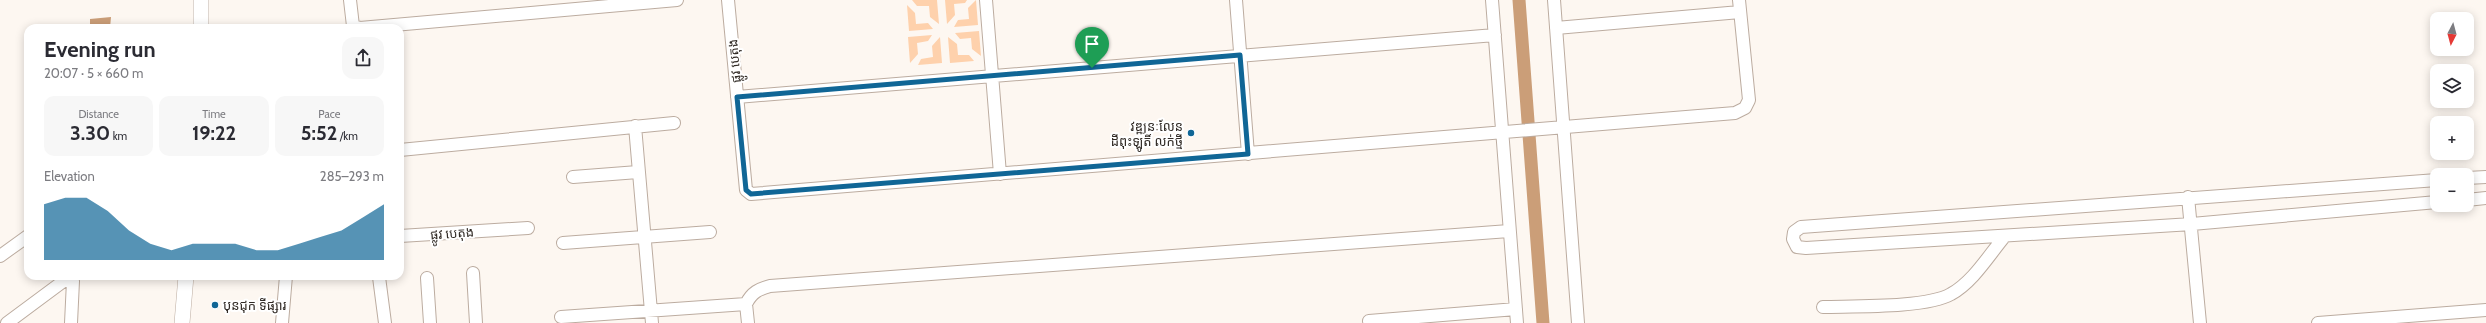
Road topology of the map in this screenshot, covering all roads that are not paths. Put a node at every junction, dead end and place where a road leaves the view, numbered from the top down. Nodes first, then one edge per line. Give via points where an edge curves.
1 (202, 0) edge
2 (350, 0) edge
3 (677, 0) edge
4 (728, 0) edge
5 (986, 0) edge
6 (1236, 0) edge
7 (1492, 0) edge
8 (1554, 0) edge
9 (532, 6) edge
10 (1739, 6) edge
11 (201, 24) edge
12 (353, 24) edge
13 (391, 24) edge
14 (1556, 28) junction
15 (1495, 35) junction
16 (1240, 55) junction
17 (992, 76) junction
18 (737, 97) junction
19 (674, 123) dead end
20 (635, 126) junction
21 (1559, 128) junction
22 (1507, 133) junction
23 (404, 150) edge
24 (1248, 154) junction
25 (638, 172) junction
26 (1000, 174) junction
27 (573, 177) dead end
28 (2486, 177) edge
29 (2474, 178) edge
30 (2430, 180) edge
31 (2188, 197) junction
32 (2486, 198) edge
33 (2474, 199) edge
34 (2430, 203) edge
35 (2192, 224) junction
36 (528, 228) dead end
37 (1510, 231) junction
38 (710, 232) dead end
39 (404, 236) edge
40 (2005, 236) junction
41 (644, 237) junction
42 (24, 239) edge
43 (563, 243) dead end
44 (0, 256) edge
45 (473, 273) dead end
46 (427, 278) dead end
47 (66, 280) edge
48 (72, 280) edge
49 (186, 280) edge
50 (286, 280) edge
51 (379, 280) edge
52 (746, 304) junction
53 (1823, 308) dead end
54 (1516, 309) junction
55 (650, 310) junction
56 (2486, 310) edge
57 (561, 317) dead end
58 (1369, 321) dead end
59 (2347, 322) edge
60 (7, 323) edge
61 (71, 323) edge
62 (182, 323) edge
63 (282, 323) edge
64 (385, 323) edge
65 (430, 323) edge
66 (476, 323) edge
67 (652, 323) edge
68 (748, 323) edge
69 (1517, 323) edge
70 (1578, 323) edge
71 (2200, 323) edge
72 (2318, 323) edge

1 - 11 main road
2 - 12 street
3 - 9 street
4 - 18 street, ផ្លូវ បេតុង
5 - 17 street
6 - 16 street
7 - 15 street
8 - 14 street
9 - 13 street
10 - 14 street
10 - 21 street via 1749,100 1745,108 1735,113
14 - 21 street
15 - 16 street
15 - 22 street
16 - 17 street
16 - 24 street
17 - 18 street
17 - 26 street
18 - 26 street, ផ្លូវ បេតុង via 748,193
19 - 20 street
20 - 23 street
20 - 25 street
21 - 22 street
21 - 70 street
22 - 24 street
22 - 37 street
24 - 26 street
25 - 27 street
25 - 41 street
28 - 29 street
30 - 31 street
31 - 35 street
31 - 40 street via 1801,227 1794,232 1793,238 1797,247 1806,248
32 - 33 street
34 - 35 street
35 - 40 street
35 - 71 street
36 - 39 street, ផ្លូវ បេតុង
37 - 52 street via 770,286 757,290
37 - 54 street
38 - 41 street
40 - 53 street via 1970,280 1945,297 1932,302
41 - 43 street
41 - 55 street
42 - 44 street
45 - 66 street
46 - 65 street
47 - 60 street
48 - 61 street
49 - 62 main road
50 - 63 street
51 - 64 street
52 - 55 street
52 - 68 street
54 - 58 street
54 - 69 street
55 - 57 street
55 - 67 street
56 - 59 street
59 - 72 street

